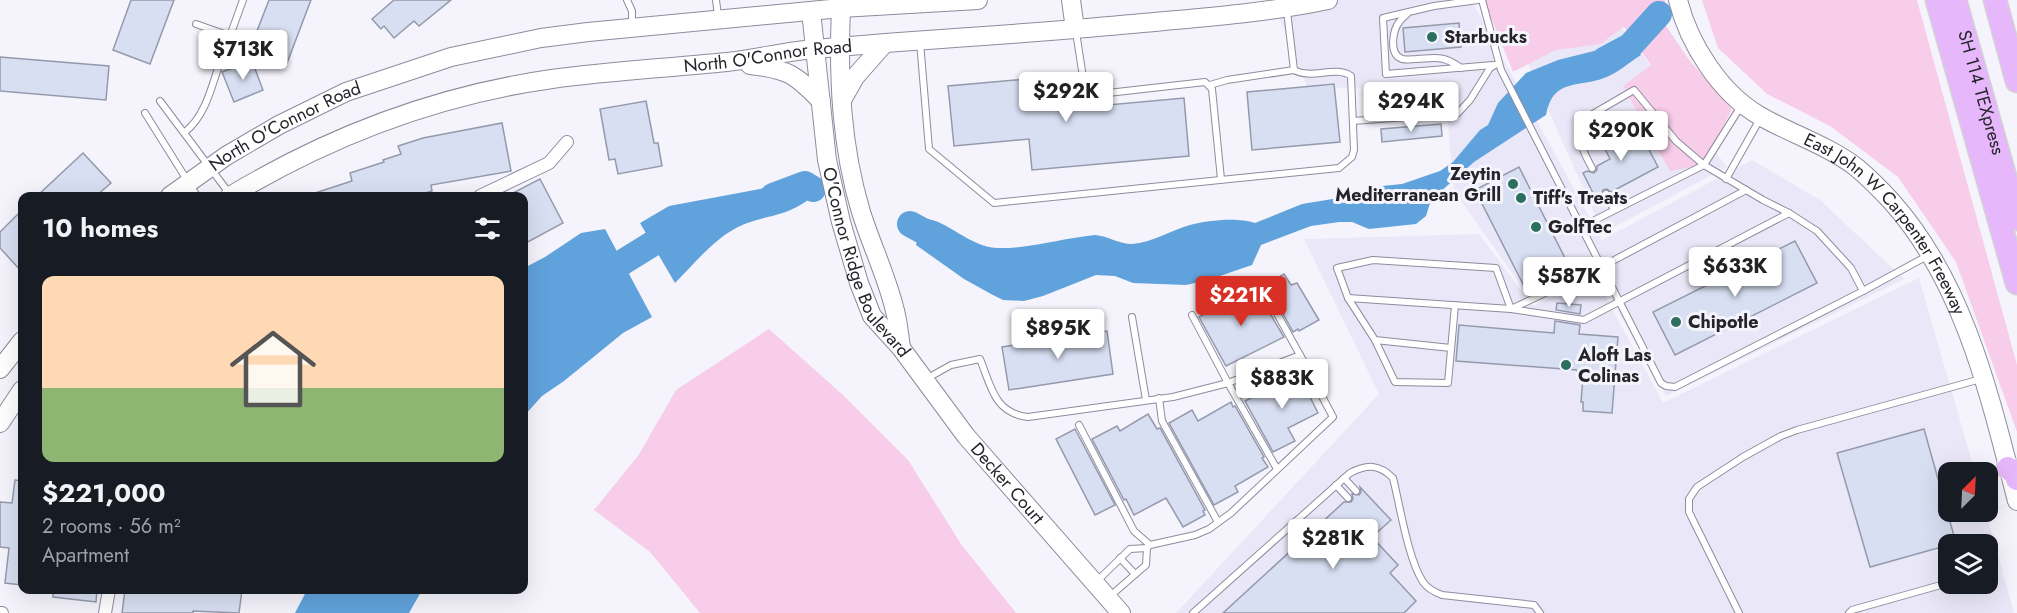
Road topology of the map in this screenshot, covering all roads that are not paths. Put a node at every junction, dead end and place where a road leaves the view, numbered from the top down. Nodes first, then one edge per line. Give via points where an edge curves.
1 (243, 0) edge
2 (627, 0) edge
3 (716, 0) edge
4 (978, 0) edge
5 (1071, 0) edge
6 (1328, 0) edge
7 (1480, 0) edge
8 (1678, 0) edge
9 (1937, 0) edge
10 (1955, 0) edge
11 (1995, 0) edge
12 (841, 4) edge
13 (1296, 4) edge
14 (810, 5) edge
15 (1410, 12) junction
16 (718, 20) junction
17 (196, 24) dead end
18 (632, 28) junction
19 (1075, 29) junction
20 (920, 41) junction
21 (884, 44) junction
22 (840, 48) junction
23 (815, 49) junction
24 (728, 62) junction
25 (219, 65) dead end
26 (1498, 67) junction
27 (1461, 68) junction
28 (1294, 70) junction
29 (2017, 81) edge
30 (1210, 85) junction
31 (160, 101) dead end
32 (821, 101) junction
33 (841, 101) junction
34 (1743, 103) junction
35 (145, 113) dead end
36 (1761, 117) junction
37 (1353, 121) junction
38 (184, 132) junction
39 (567, 142) dead end
40 (1704, 165) junction
41 (211, 167) junction
42 (1592, 168) dead end
43 (1221, 179) junction
44 (1726, 179) junction
45 (193, 190) edge
46 (1746, 190) junction
47 (228, 192) edge
48 (239, 192) edge
49 (488, 192) edge
50 (1606, 194) dead end
51 (1614, 210) junction
52 (1789, 213) junction
53 (2017, 219) edge
54 (1582, 226) junction
55 (1929, 255) junction
56 (1603, 266) junction
57 (2017, 283) edge
58 (1261, 285) dead end
59 (1863, 291) junction
60 (1348, 298) junction
61 (1619, 301) junction
62 (1455, 305) junction
63 (1511, 309) junction
64 (1192, 315) dead end
65 (1132, 317) dead end
66 (1375, 340) junction
67 (18, 346) edge
68 (902, 348) junction
69 (1451, 348) junction
70 (1300, 355) junction
71 (0, 369) edge
72 (1984, 378) junction
73 (926, 379) junction
74 (1228, 383) junction
75 (18, 396) edge
76 (1159, 398) junction
77 (1146, 400) junction
78 (0, 423) edge
79 (1079, 425) dead end
80 (1277, 469) junction
81 (2013, 473) edge
82 (1344, 478) junction
83 (1336, 485) junction
84 (1356, 491) dead end
85 (1348, 498) dead end
86 (2017, 501) edge
87 (1218, 522) junction
88 (1149, 547) junction
89 (1120, 558) junction
90 (1135, 574) junction
91 (1094, 583) junction
92 (1938, 586) edge
93 (108, 594) edge
94 (1108, 598) junction
95 (105, 613) edge
96 (1121, 613) edge
97 (1193, 613) edge
98 (1540, 613) edge
99 (1739, 613) edge
100 (1849, 613) edge

1 - 17 lane via 230,36
2 - 18 lane
3 - 16 lane
4 - 12 main road, North O'Connor Road
5 - 19 main road
6 - 13 main road, North O'Connor Road
7 - 15 lane
7 - 26 lane
8 - 34 main road, East John W Carpenter Freeway via 1699,50 1716,76
9 - 57 highway
10 - 53 highway, SH 114 TEXpress
11 - 29 highway, SH 114 TEXpress
12 - 14 main road, North O'Connor Road
12 - 22 main road, O'Connor Ridge Boulevard
13 - 19 main road, North O'Connor Road
13 - 28 lane
14 - 16 main road, North O'Connor Road
14 - 23 main road, O'Connor Ridge Boulevard
15 - 27 lane via 1400,21 1394,35 1398,57 1450,59
15 - 27 lane via 1383,18 1386,74
16 - 18 main road, North O'Connor Road
18 - 41 main road, North O'Connor Road via 541,38 420,67 346,92 279,125
19 - 20 main road, North O'Connor Road
19 - 30 lane via 1083,77 1092,88 1108,93 1205,82
20 - 21 main road, North O'Connor Road
20 - 43 lane via 929,149 994,203
21 - 22 main road, North O'Connor Road
21 - 33 main road via 855,77
22 - 23 main road, North O'Connor Road
22 - 33 main road, O'Connor Ridge Boulevard
23 - 24 main road, North O'Connor Road
23 - 32 main road, O'Connor Ridge Boulevard
24 - 32 main road via 784,70
24 - 48 main road, North O'Connor Road via 549,80 465,96 358,131
25 - 38 lane via 202,114
26 - 27 lane
26 - 37 lane via 1458,113
26 - 54 lane
28 - 30 lane
28 - 37 lane via 1301,74 1345,72 1351,76
30 - 43 lane
31 - 38 lane
32 - 68 main road, O'Connor Ridge Boulevard via 827,160 858,283 872,316
33 - 68 main road, O'Connor Ridge Boulevard via 861,211 894,307
34 - 36 main road, East John W Carpenter Freeway
34 - 40 lane
35 - 45 lane
36 - 44 lane
36 - 55 main road, East John W Carpenter Freeway via 1856,167 1917,232
37 - 43 lane via 1352,157 1338,168
38 - 41 lane
39 - 49 street via 549,163
40 - 42 lane via 1676,141 1634,90 1586,120 1578,139
40 - 44 lane
40 - 51 lane
41 - 45 main road, North O'Connor Road
41 - 47 lane
44 - 46 lane
46 - 52 lane
46 - 56 lane
50 - 51 lane
51 - 54 lane
52 - 59 lane via 1817,231 1851,268
52 - 61 lane
54 - 56 lane
55 - 59 lane
55 - 72 main road, East John W Carpenter Freeway via 1953,298
56 - 61 lane
56 - 63 lane
58 - 70 lane
59 - 61 lane via 1672,387 1661,383
60 - 62 lane
60 - 63 lane via 1337,268 1372,260 1496,268
60 - 66 lane
61 - 63 lane via 1584,320
62 - 63 lane
62 - 69 lane
64 - 74 lane
65 - 77 lane
66 - 69 lane
66 - 69 lane via 1395,382 1448,383
67 - 71 main road
68 - 73 main road, Decker Court
70 - 74 lane
70 - 80 lane via 1333,417
72 - 81 main road, East John W Carpenter Freeway
72 - 99 lane via 1797,430 1743,457 1697,487 1689,499 1689,512
73 - 77 lane via 951,366 980,359 997,401 1010,413 1028,417
73 - 91 main road, Decker Court via 966,436
74 - 76 lane
74 - 80 lane
75 - 78 main road
76 - 77 lane
76 - 87 lane via 1162,421
79 - 88 lane via 1134,531
80 - 87 lane
81 - 86 main road, East John W Carpenter Freeway
82 - 83 lane
82 - 84 lane
82 - 98 lane via 1361,467 1374,466 1393,478 1414,565 1432,591 1534,605
83 - 85 lane
83 - 97 lane
87 - 88 lane via 1195,535
88 - 89 lane via 1130,549
88 - 90 lane via 1146,565
89 - 90 lane
89 - 91 lane
90 - 94 lane
91 - 94 main road, Decker Court
92 - 100 lane
93 - 95 street
94 - 96 main road, Decker Court

